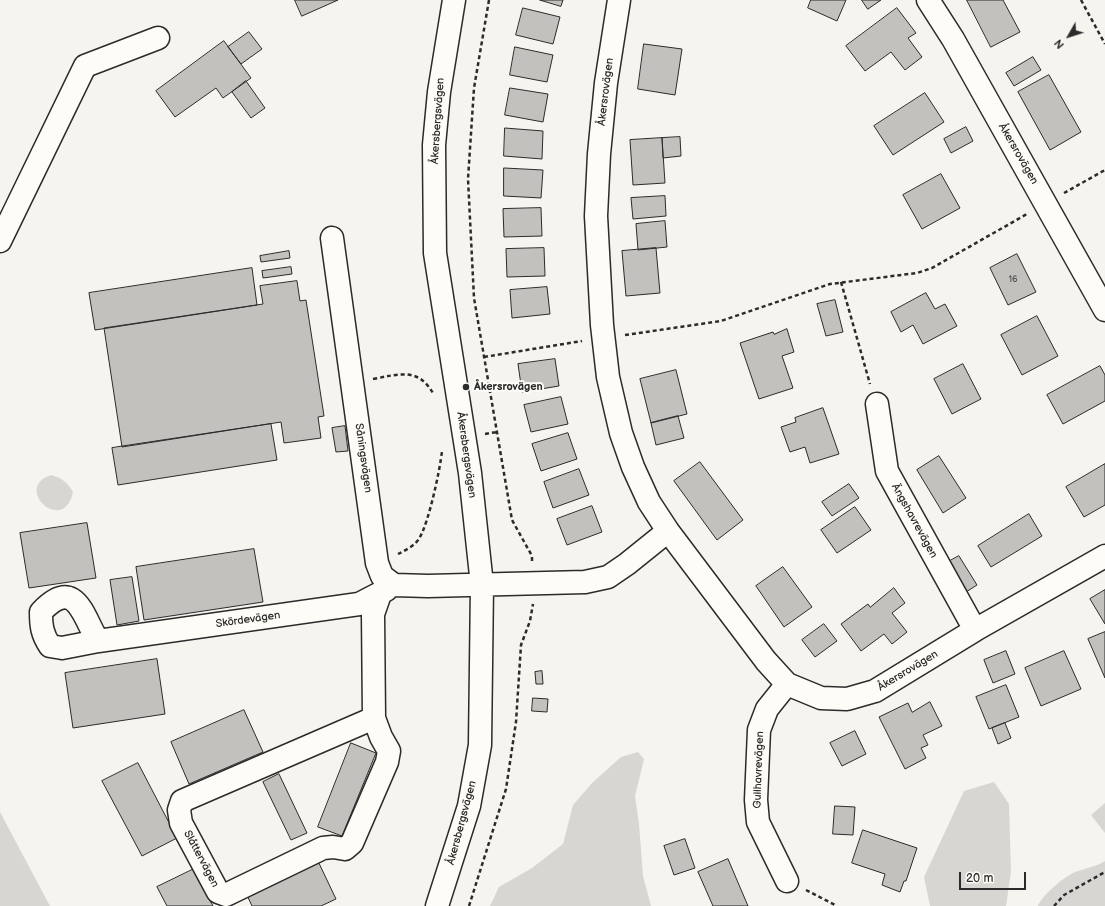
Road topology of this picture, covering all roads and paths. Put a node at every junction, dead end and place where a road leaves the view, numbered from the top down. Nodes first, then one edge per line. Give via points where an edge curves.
1 (454, 0) edge
2 (489, 0) edge
3 (619, 0) edge
4 (928, 0) edge
5 (1081, 0) edge
6 (158, 38) dead end
7 (1105, 44) edge
8 (1105, 170) edge
9 (1046, 203) junction
10 (332, 238) dead end
11 (0, 241) edge
12 (841, 282) junction
13 (1105, 310) edge
14 (604, 338) junction
15 (484, 357) junction
16 (352, 383) junction
17 (435, 400) dead end
18 (877, 404) joint
19 (443, 449) dead end
20 (668, 531) junction
21 (1105, 556) edge
22 (377, 563) junction
23 (533, 584) junction
24 (482, 585) junction
25 (387, 590) junction
26 (975, 630) junction
27 (98, 641) dead end
28 (787, 684) junction
29 (374, 718) junction
30 (1105, 872) edge
31 (787, 881) joint
32 (437, 906) edge
33 (469, 906) edge
34 (837, 906) edge
35 (1054, 906) edge

1 - 24 street, Åkersbergsvägen via 440,84 434,146 435,253 470,473
2 - 15 path via 474,88 468,179 474,298
3 - 14 street, Åkersrovägen via 606,84 596,208
4 - 9 street, Åkersrovägen via 953,39
5 - 7 path
6 - 11 street via 85,66
8 - 9 path
9 - 12 path via 932,268 917,273
9 - 13 street, Åkersrovägen
10 - 16 street, Såningsvägen
12 - 14 path via 721,321
12 - 18 path via 864,370
14 - 15 path
14 - 20 street, Åkersrovägen via 608,377 621,434 650,502
15 - 23 path via 512,520 532,556
16 - 17 path via 399,374 416,375 427,384
16 - 22 street, Såningsvägen
18 - 26 street, Ängshavrevägen via 887,471
19 - 22 path via 430,508 420,537 408,550
20 - 23 street via 608,578 585,582
20 - 28 street, Åkersrovägen via 761,655
21 - 26 street, Åkersrovägen
22 - 25 street, Såningsvägen
23 - 24 street
23 - 33 path via 535,598 522,644 516,722 506,789
24 - 25 street
24 - 32 street, Åkersbergsvägen via 480,745 468,806
25 - 27 street, Skördevägen via 359,604
25 - 29 street, Slåttervägen via 373,614
26 - 28 street, Åkersrovägen via 875,691 847,699 821,698
28 - 31 street, Gullhavrevägen via 767,709 759,730 756,800 758,822
29 - 29 street, Slåttervägen via 182,801 179,810 181,823 218,892 234,892 323,848 345,849 352,843 387,762 389,751
30 - 35 path via 1064,895
31 - 34 path

